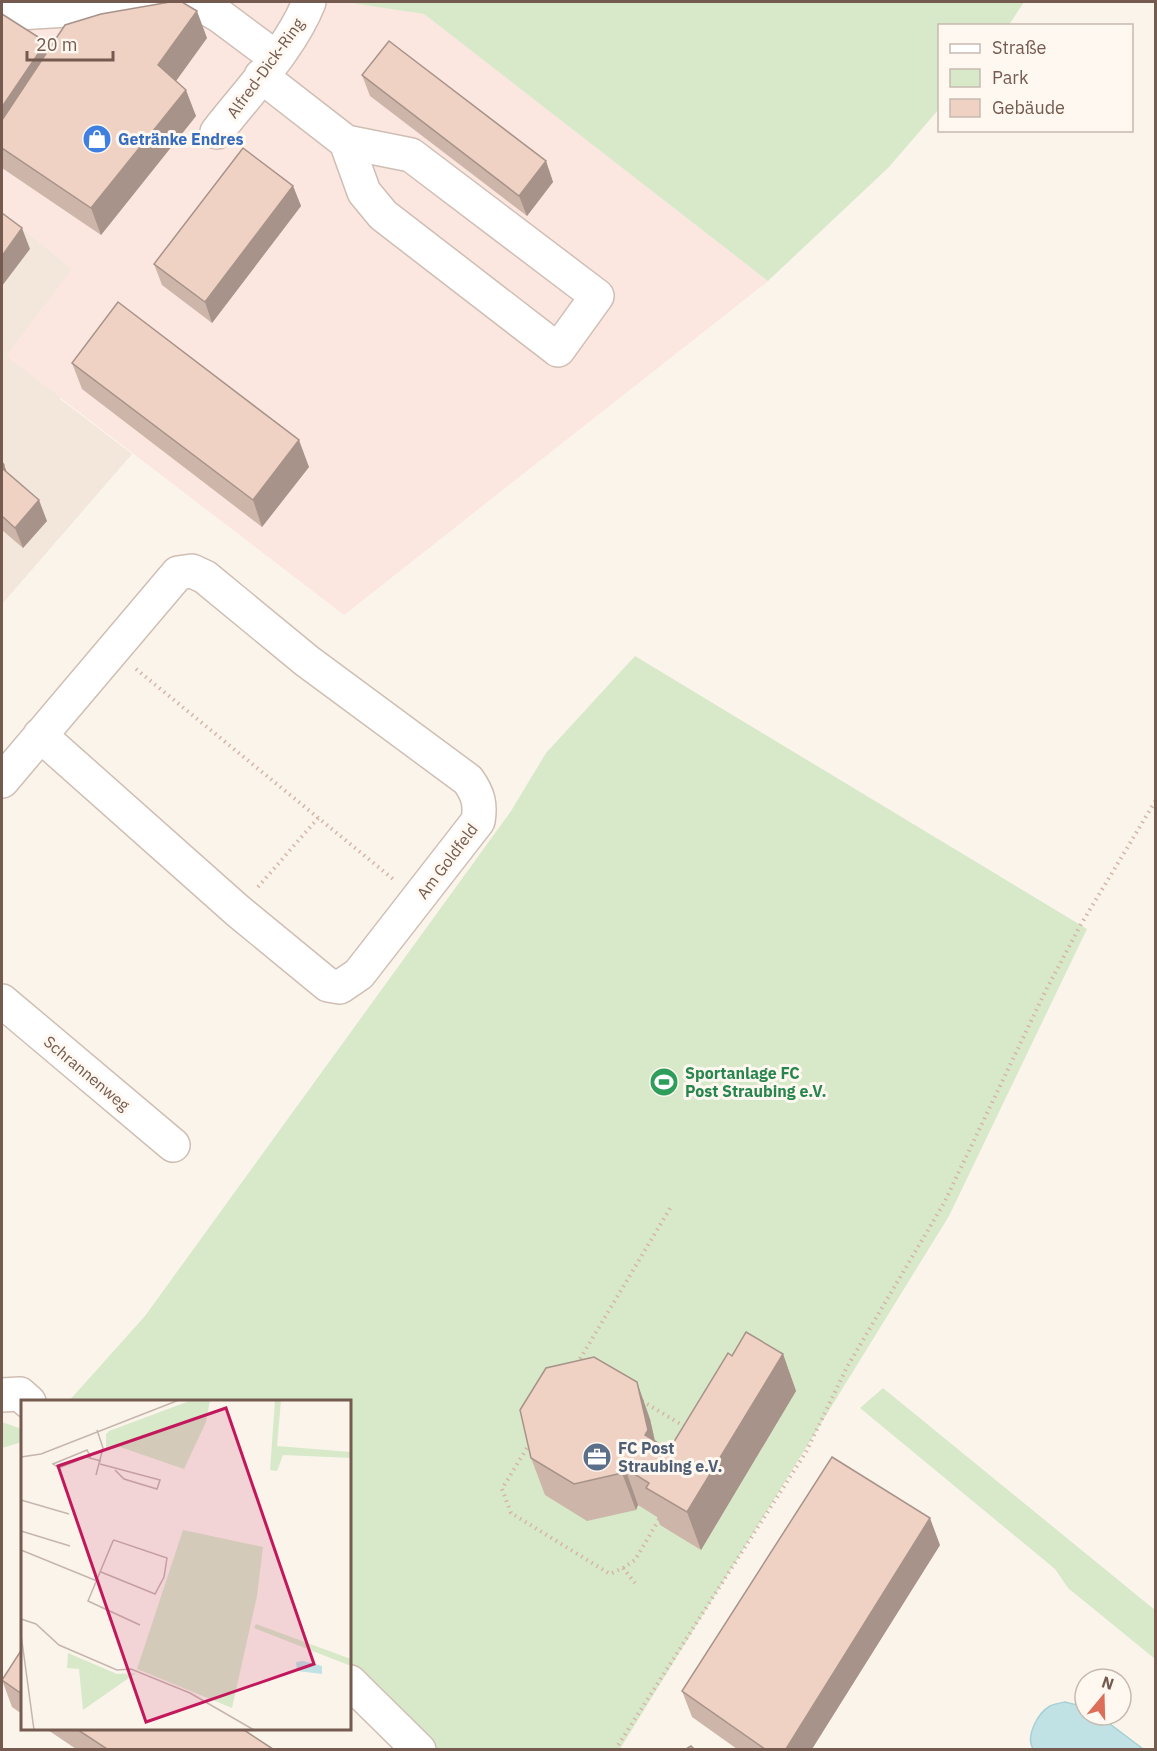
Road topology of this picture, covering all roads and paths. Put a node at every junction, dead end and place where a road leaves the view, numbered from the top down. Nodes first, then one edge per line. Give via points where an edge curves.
1 (309, 2) edge
2 (219, 9) edge
3 (2, 14) edge
4 (268, 67) junction
5 (217, 132) dead end
6 (346, 142) junction
7 (113, 650) junction
8 (40, 735) junction
9 (2, 781) edge
10 (1155, 800) edge
11 (318, 818) junction
12 (418, 900) junction
13 (238, 911) junction
14 (2, 1001) edge
15 (173, 1145) dead end
16 (672, 1205) dead end
17 (575, 1368) edge
18 (2, 1395) edge
19 (635, 1397) edge
20 (27, 1400) edge
21 (695, 1433) edge
22 (532, 1439) edge
23 (664, 1510) edge
24 (623, 1568) junction
25 (635, 1583) dead end
26 (351, 1683) edge
27 (419, 1749) edge
28 (615, 1749) edge

1 - 4 street, Alfred-Dick-Ring via 303,18
2 - 3 street via 196,2
2 - 4 street
4 - 5 street, Alfred-Dick-Ring
4 - 6 street
6 - 6 street via 364,192 383,215 558,350 597,296 411,155
7 - 8 street, Am Goldfeld
7 - 11 path
7 - 12 street, Am Goldfeld via 178,573 192,571 205,577 307,661 468,780 477,793 478,821
8 - 9 street, Am Goldfeld
8 - 13 street, Am Goldfeld
10 - 28 path via 1075,935 944,1203 847,1367 806,1452
11 - 12 path
11 - 13 path
12 - 13 street, Am Goldfeld via 358,974 340,987 327,985
14 - 15 street, Schrannenweg
16 - 17 path
18 - 20 street via 20,1394
19 - 21 path
22 - 24 path via 502,1489 510,1513 610,1574
23 - 24 path via 635,1560
24 - 25 path
26 - 27 street

